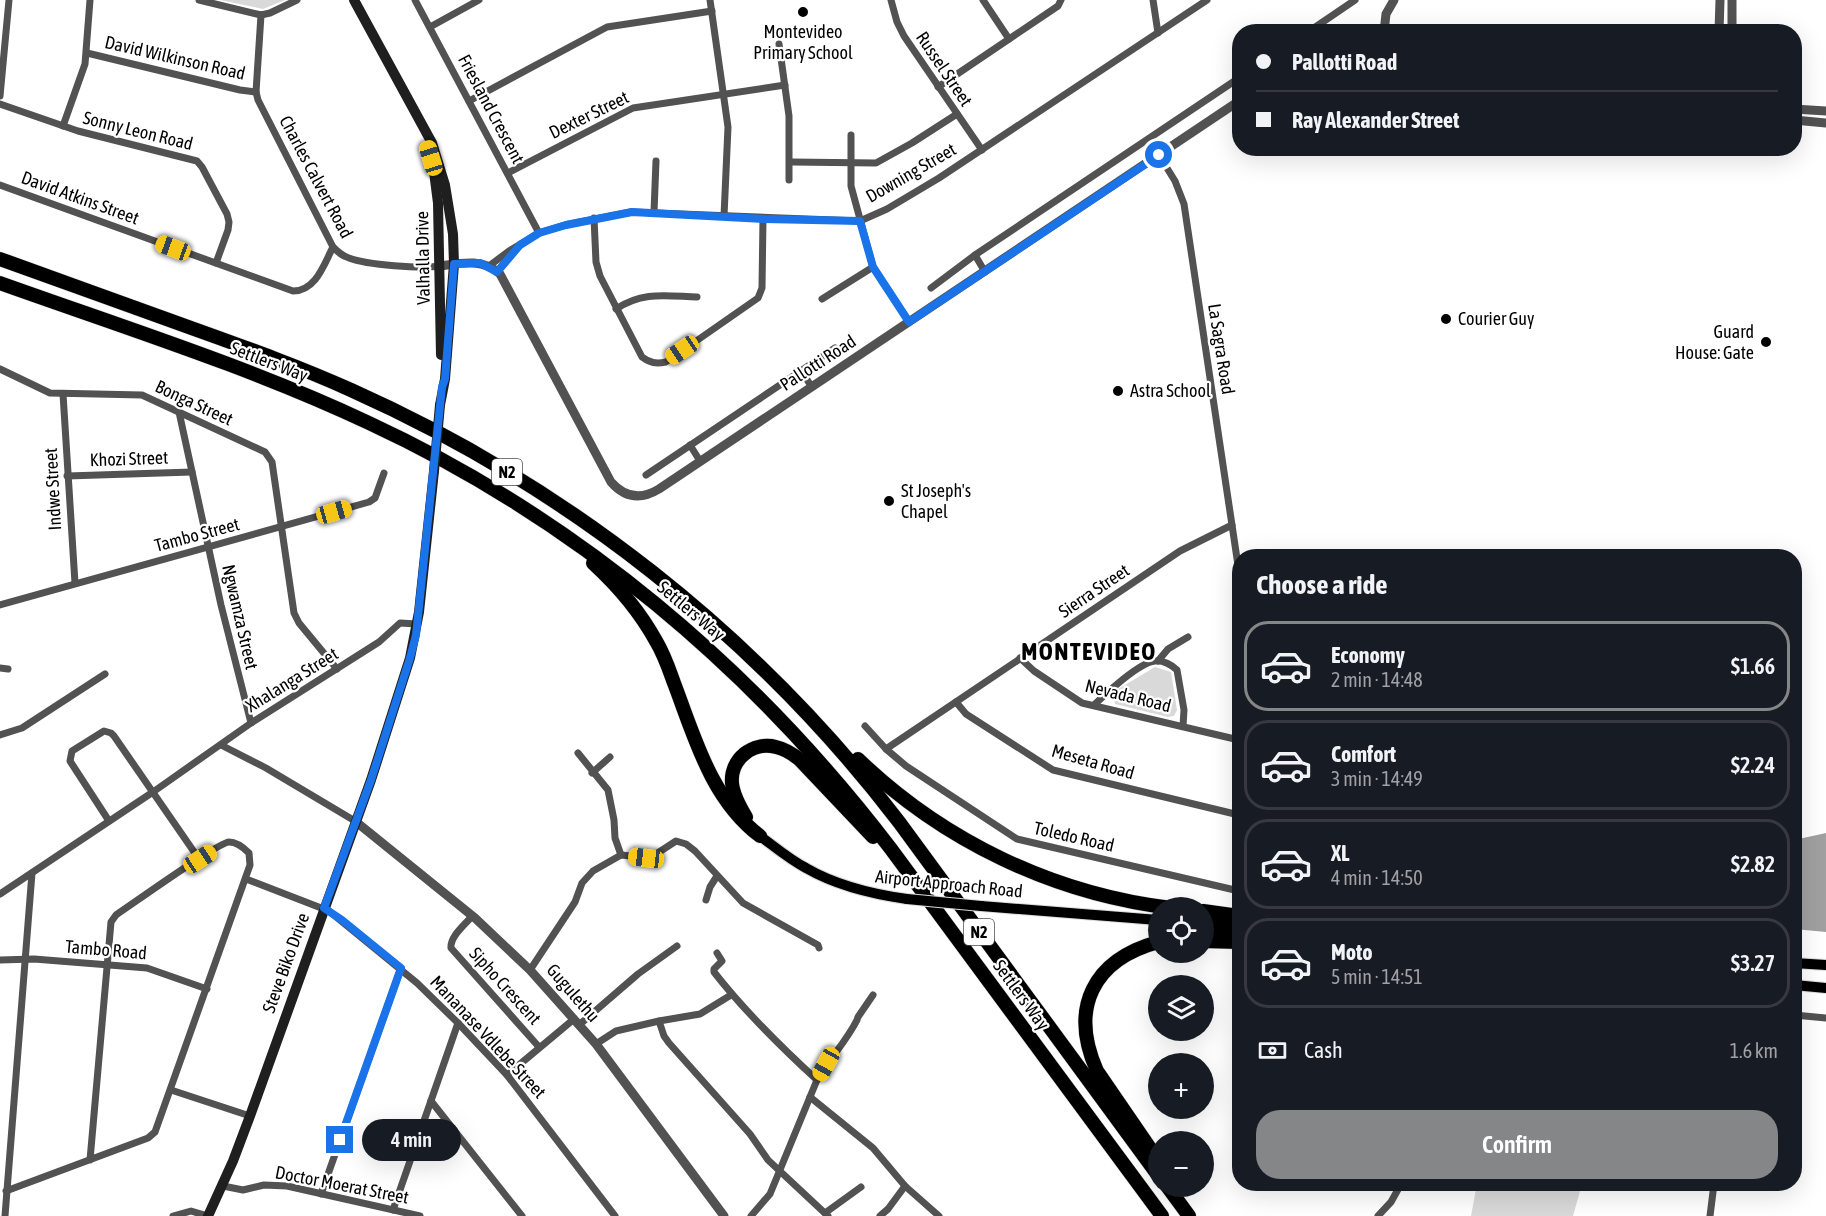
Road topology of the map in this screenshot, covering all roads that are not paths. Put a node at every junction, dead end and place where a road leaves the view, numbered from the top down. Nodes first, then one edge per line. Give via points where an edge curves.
1 (9, 0) edge
2 (90, 0) edge
3 (199, 0) edge
4 (297, 0) edge
5 (354, 0) edge
6 (416, 0) edge
7 (479, 0) edge
8 (710, 0) edge
9 (891, 0) edge
10 (983, 0) edge
11 (1061, 0) edge
12 (1153, 0) edge
13 (1207, 0) edge
14 (1355, 0) edge
15 (1394, 0) edge
16 (1720, 0) edge
17 (1732, 0) edge
18 (712, 11) junction
19 (261, 15) junction
20 (1320, 24) edge
21 (1385, 24) edge
22 (1719, 24) edge
23 (1732, 24) edge
24 (430, 27) junction
25 (1158, 33) junction
26 (1009, 39) junction
27 (779, 44) dead end
28 (87, 53) junction
29 (1232, 83) edge
30 (785, 85) junction
31 (938, 87) junction
32 (256, 92) junction
33 (724, 94) junction
34 (0, 96) edge
35 (469, 101) junction
36 (0, 104) edge
37 (1232, 106) edge
38 (1802, 110) edge
39 (1826, 111) edge
40 (957, 114) junction
41 (1802, 121) edge
42 (1826, 123) edge
43 (63, 126) junction
44 (423, 129) junction
45 (851, 135) dead end
46 (1149, 139) junction
47 (982, 150) junction
48 (1159, 155) junction
49 (656, 161) dead end
50 (791, 162) junction
51 (851, 164) junction
52 (508, 173) junction
53 (789, 180) dead end
54 (0, 185) edge
55 (654, 212) junction
56 (724, 216) junction
57 (594, 218) junction
58 (764, 219) junction
59 (860, 221) junction
60 (539, 233) junction
61 (333, 247) junction
62 (975, 255) junction
63 (0, 259) edge
64 (216, 263) junction
65 (454, 264) junction
66 (440, 266) junction
67 (873, 267) junction
68 (493, 269) junction
69 (985, 272) junction
70 (0, 283) edge
71 (931, 288) dead end
72 (697, 297) dead end
73 (822, 299) dead end
74 (616, 309) junction
75 (909, 322) junction
76 (835, 348) dead end
77 (0, 371) edge
78 (801, 371) junction
79 (442, 387) junction
80 (812, 387) junction
81 (63, 394) junction
82 (179, 412) junction
83 (690, 445) junction
84 (700, 461) junction
85 (452, 466) junction
86 (434, 471) joint
87 (192, 472) junction
88 (384, 473) dead end
89 (646, 474) dead end
90 (67, 476) junction
91 (1232, 525) junction
92 (281, 527) junction
93 (209, 548) junction
94 (1236, 549) edge
95 (75, 584) junction
96 (0, 605) edge
97 (417, 624) junction
98 (1188, 637) dead end
99 (1020, 658) junction
100 (1158, 661) junction
101 (337, 669) junction
102 (105, 674) dead end
103 (791, 697) junction
104 (956, 702) junction
105 (1094, 705) junction
106 (251, 723) junction
107 (865, 726) dead end
108 (1183, 726) junction
109 (0, 735) edge
110 (1232, 739) edge
111 (221, 745) junction
112 (886, 749) junction
113 (578, 753) dead end
114 (610, 757) dead end
115 (592, 773) junction
116 (153, 792) junction
117 (1232, 813) edge
118 (109, 821) junction
119 (358, 823) junction
120 (760, 836) junction
121 (621, 855) junction
122 (200, 859) junction
123 (32, 873) junction
124 (717, 876) junction
125 (246, 879) junction
126 (919, 887) junction
127 (1232, 889) edge
128 (0, 894) edge
129 (706, 900) dead end
130 (1148, 904) edge
131 (324, 908) junction
132 (1214, 913) edge
133 (1232, 915) edge
134 (472, 916) junction
135 (1148, 919) edge
136 (1214, 923) edge
137 (1232, 924) edge
138 (1214, 930) edge
139 (1232, 932) edge
140 (1214, 941) edge
141 (1232, 942) edge
142 (1148, 944) edge
143 (677, 946) dead end
144 (819, 948) dead end
145 (717, 953) dead end
146 (25, 959) junction
147 (0, 960) edge
148 (1802, 964) edge
149 (106, 965) junction
150 (1826, 965) edge
151 (401, 968) junction
152 (530, 970) junction
153 (1802, 986) edge
154 (207, 988) junction
155 (1826, 988) edge
156 (731, 995) junction
157 (873, 995) dead end
158 (1802, 1016) edge
159 (1826, 1018) edge
160 (659, 1021) junction
161 (577, 1022) junction
162 (458, 1023) junction
163 (596, 1044) junction
164 (539, 1047) junction
165 (507, 1076) junction
166 (817, 1080) junction
167 (171, 1090) junction
168 (810, 1097) junction
169 (431, 1101) junction
170 (250, 1116) junction
171 (1148, 1145) edge
172 (90, 1161) junction
173 (1148, 1161) edge
174 (779, 1172) junction
175 (223, 1186) junction
176 (905, 1186) junction
177 (861, 1187) dead end
178 (6, 1191) junction
179 (1397, 1191) edge
180 (1713, 1191) edge
181 (321, 1194) junction
182 (1175, 1197) edge
183 (1183, 1197) edge
184 (397, 1212) edge
185 (826, 1215) edge
186 (4, 1216) edge
187 (173, 1216) edge
188 (208, 1216) edge
189 (420, 1216) edge
190 (522, 1216) edge
191 (615, 1216) edge
192 (724, 1216) edge
193 (751, 1216) edge
194 (880, 1216) edge
195 (939, 1216) edge
196 (1162, 1216) edge
197 (1189, 1216) edge
198 (1196, 1216) edge
199 (1378, 1216) edge
200 (1710, 1216) edge

1 - 34 street
2 - 28 street
3 - 19 street
4 - 19 street
5 - 44 main road, Valhalla Drive
6 - 24 street, Friesland Crescent
7 - 24 street
8 - 18 street
9 - 31 street, Russel Street via 897,22
10 - 26 street
11 - 26 street
12 - 25 street
13 - 25 street, Downing Street
14 - 20 street
15 - 21 street
16 - 22 street
17 - 23 street
18 - 33 street
18 - 35 street via 607,27
19 - 32 street, Charles Calvert Road
24 - 35 street, Friesland Crescent
25 - 47 street, Downing Street
26 - 31 street
27 - 30 street
28 - 32 street, David Wilkinson Road
28 - 43 street
29 - 46 street
30 - 33 street, Dexter Street
30 - 50 street
31 - 40 street, Russel Street
32 - 61 street, Charles Calvert Road
33 - 52 street, Dexter Street via 628,109
33 - 56 street via 728,127
35 - 52 street, Friesland Crescent
36 - 43 street, Sonny Leon Road
37 - 48 street, Pallotti Road
38 - 39 street
40 - 47 street, Russel Street
40 - 51 street via 882,161
41 - 42 street
43 - 64 street, Sonny Leon Road via 197,161 228,218 228,230
44 - 65 main road, Valhalla Drive via 432,142 445,185
44 - 66 main road, Valhalla Drive via 437,185
45 - 51 street
46 - 48 street, La Sagra Road
46 - 62 street
47 - 59 street, Downing Street via 905,199
48 - 69 street, Pallotti Road
48 - 91 street, La Sagra Road via 1184,204
49 - 55 street
50 - 51 street
50 - 53 street
51 - 59 street via 851,186
52 - 60 street, Friesland Crescent
54 - 64 street, David Atkins Street
55 - 56 street, Downing Street
55 - 57 street, Downing Street
56 - 58 street, Downing Street
57 - 60 street, Downing Street
57 - 74 street via 597,268
58 - 59 street, Downing Street
58 - 74 street via 762,288 758,297 666,362 653,363 642,357
59 - 67 street
60 - 68 street, Downing Street
61 - 64 street, David Atkins Street via 312,284 297,291
61 - 66 street, Charles Calvert Road via 354,260
62 - 69 street
62 - 71 street
63 - 103 highway, Settlers Way / N2 via 300,369 389,407 450,439 551,499 641,563 721,630
65 - 66 street
65 - 68 street via 471,262
65 - 79 main road, Valhalla Drive
66 - 79 main road, Valhalla Drive
67 - 73 street
67 - 75 street
68 - 84 street, Pallotti Road via 509,290 616,487 629,495 644,496
69 - 75 street, Pallotti Road
70 - 85 highway, Settlers Way / N2 via 308,396
72 - 74 street via 649,295 627,301
75 - 80 street, Pallotti Road
76 - 78 street, Pallotti Road
77 - 81 street, Bonga Street via 42,390
78 - 80 street
78 - 83 street, Pallotti Road
79 - 86 main road, Valhalla Drive, bridge
80 - 84 street, Pallotti Road
81 - 82 street, Bonga Street via 136,394
81 - 90 street, Indwe Street
82 - 87 street, Ngwamza Street
82 - 92 street, Bonga Street via 269,456
83 - 84 street
83 - 89 street, Pallotti Road
85 - 120 highway via 588,560 626,598 657,642 714,782 738,817
85 - 126 highway, Settlers Way / N2 via 570,539 641,591 703,644 814,754
86 - 97 main road, Steve Biko Drive
87 - 90 street, Khozi Street
87 - 93 street, Ngwamza Street
88 - 92 street, Tambo Street via 373,500
90 - 95 street, Indwe Street
91 - 94 street, La Sagra Road
91 - 99 street, Sierra Street via 1180,551
92 - 93 street, Tambo Street
92 - 101 street via 296,618
93 - 95 street, Tambo Street
93 - 106 street, Ngwamza Street
95 - 96 street, Tambo Street
97 - 101 street, Xhalanga Street via 400,622 379,642
97 - 119 main road, Steve Biko Drive
98 - 100 street via 1168,649
99 - 104 street, Sierra Street
99 - 105 street, Nevada Road via 1075,699
100 - 105 street via 1148,663 1113,686
100 - 108 street via 1177,670
101 - 106 street, Xhalanga Street
102 - 109 street via 22,728
103 - 130 highway via 897,794 971,843 1062,883
103 - 173 highway, Settlers Way / N2 via 891,811
104 - 112 street, Sierra Street
104 - 117 street, Meseta Road via 966,714 1053,770
105 - 108 street, Nevada Road
106 - 111 street, Xhalanga Street
107 - 112 street, Toledo Road
108 - 110 street, Nevada Road
111 - 116 street, Xhalanga Street
111 - 119 street
112 - 127 street, Toledo Road via 1020,840
113 - 115 street
114 - 115 street
115 - 121 street via 609,790
116 - 118 street, Xhalanga Street
116 - 118 street via 111,733 100,733 72,751 70,761
116 - 122 street
118 - 123 street, Xhalanga Street
119 - 131 main road, Steve Biko Drive
119 - 134 street, Gugulethu
120 - 126 highway via 736,799 732,774 745,752 774,746 806,765
120 - 135 main road, Airport Approach Road, bridge via 795,861 854,889 907,899
121 - 124 street via 650,858 679,841 695,851
121 - 152 street via 584,879 574,902
122 - 125 street via 223,844 233,843 249,853
122 - 149 street via 116,915 109,926
123 - 128 street, Xhalanga Street
123 - 146 street
124 - 129 street
124 - 144 street via 750,908
125 - 131 street, Mananase Vdlebe Street
125 - 154 street
126 - 196 highway, Settlers Way / N2
131 - 151 street, Mananase Vdlebe Street
131 - 170 main road, Steve Biko Drive
132 - 133 highway
134 - 152 street, Gugulethu
134 - 164 street, Sipho Crescent via 454,937 451,948
136 - 137 main road
138 - 139 main road
140 - 141 highway
142 - 171 highway via 1123,955 1097,981 1085,1017 1090,1055 1097,1071
143 - 161 street
145 - 156 street via 722,961 714,972
146 - 147 street, Tambo Road
146 - 149 street, Tambo Road
146 - 178 street
148 - 150 main road
149 - 154 street, Tambo Road via 155,970
149 - 172 street
151 - 162 street, Mananase Vdlebe Street
151 - 181 street
152 - 161 street, Gugulethu
153 - 155 main road
154 - 167 street
156 - 160 street via 700,1014
156 - 166 street
157 - 166 street
158 - 159 street
160 - 163 street via 616,1031
160 - 174 street via 669,1043
161 - 163 street, Gugulethu
161 - 164 street
162 - 165 street, Mananase Vdlebe Street
162 - 169 street
163 - 192 street, Gugulethu
164 - 165 street
165 - 191 street, Mananase Vdlebe Street
166 - 168 street
167 - 170 street
167 - 172 street via 152,1136
168 - 174 street
168 - 176 street via 873,1148
169 - 184 street
169 - 190 street
170 - 175 main road, Steve Biko Drive
172 - 178 street
174 - 185 street
174 - 193 street via 766,1199
175 - 181 street, Doctor Moerat Street via 243,1190 276,1185
175 - 188 main road, Steve Biko Drive
176 - 194 street
176 - 195 street
177 - 185 street
178 - 186 street
179 - 199 street
180 - 200 street
181 - 184 street, Doctor Moerat Street
182 - 197 highway
183 - 198 highway
184 - 189 street, Doctor Moerat Street
187 - 188 street via 191,1211

